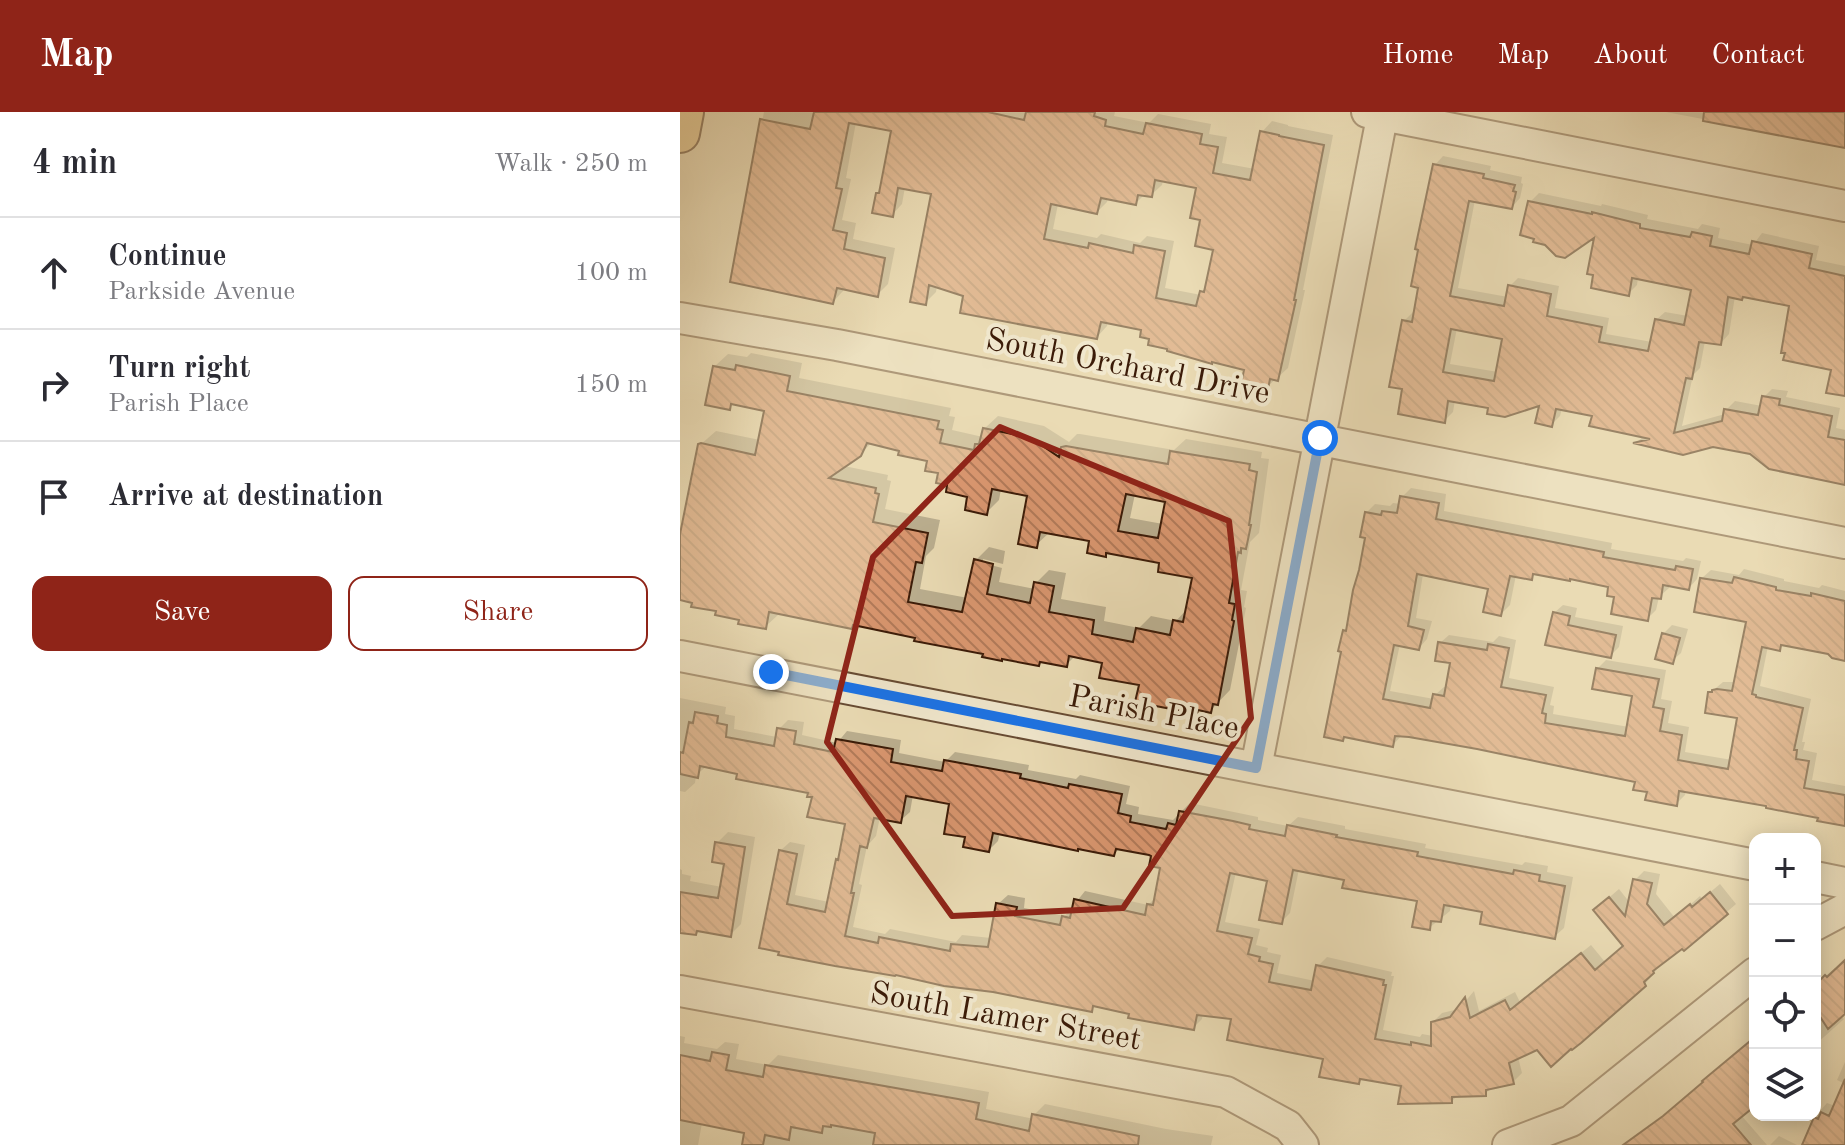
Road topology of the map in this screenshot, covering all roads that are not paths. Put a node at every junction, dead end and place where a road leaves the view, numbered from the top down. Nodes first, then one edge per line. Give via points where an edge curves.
1 (684, 112) edge
2 (1378, 113) edge
3 (680, 133) edge
4 (1845, 206) edge
5 (680, 318) edge
6 (1320, 438) junction
7 (1845, 543) edge
8 (680, 656) edge
9 (1256, 768) junction
10 (1749, 864) edge
11 (1821, 878) edge
12 (1845, 883) edge
13 (1845, 909) edge
14 (1821, 922) edge
15 (1750, 977) edge
16 (680, 991) edge
17 (1303, 1145) edge
18 (1508, 1145) edge

1 - 3 main road
2 - 4 street
2 - 6 street
5 - 6 street, South Orchard Drive
6 - 7 street, South Orchard Drive
6 - 9 street
8 - 9 street, Parish Place
9 - 10 street, Parish Place
11 - 12 street
13 - 14 street
15 - 18 street via 1571,1121
16 - 17 street, South Lamer Street via 1226,1092 1288,1126

